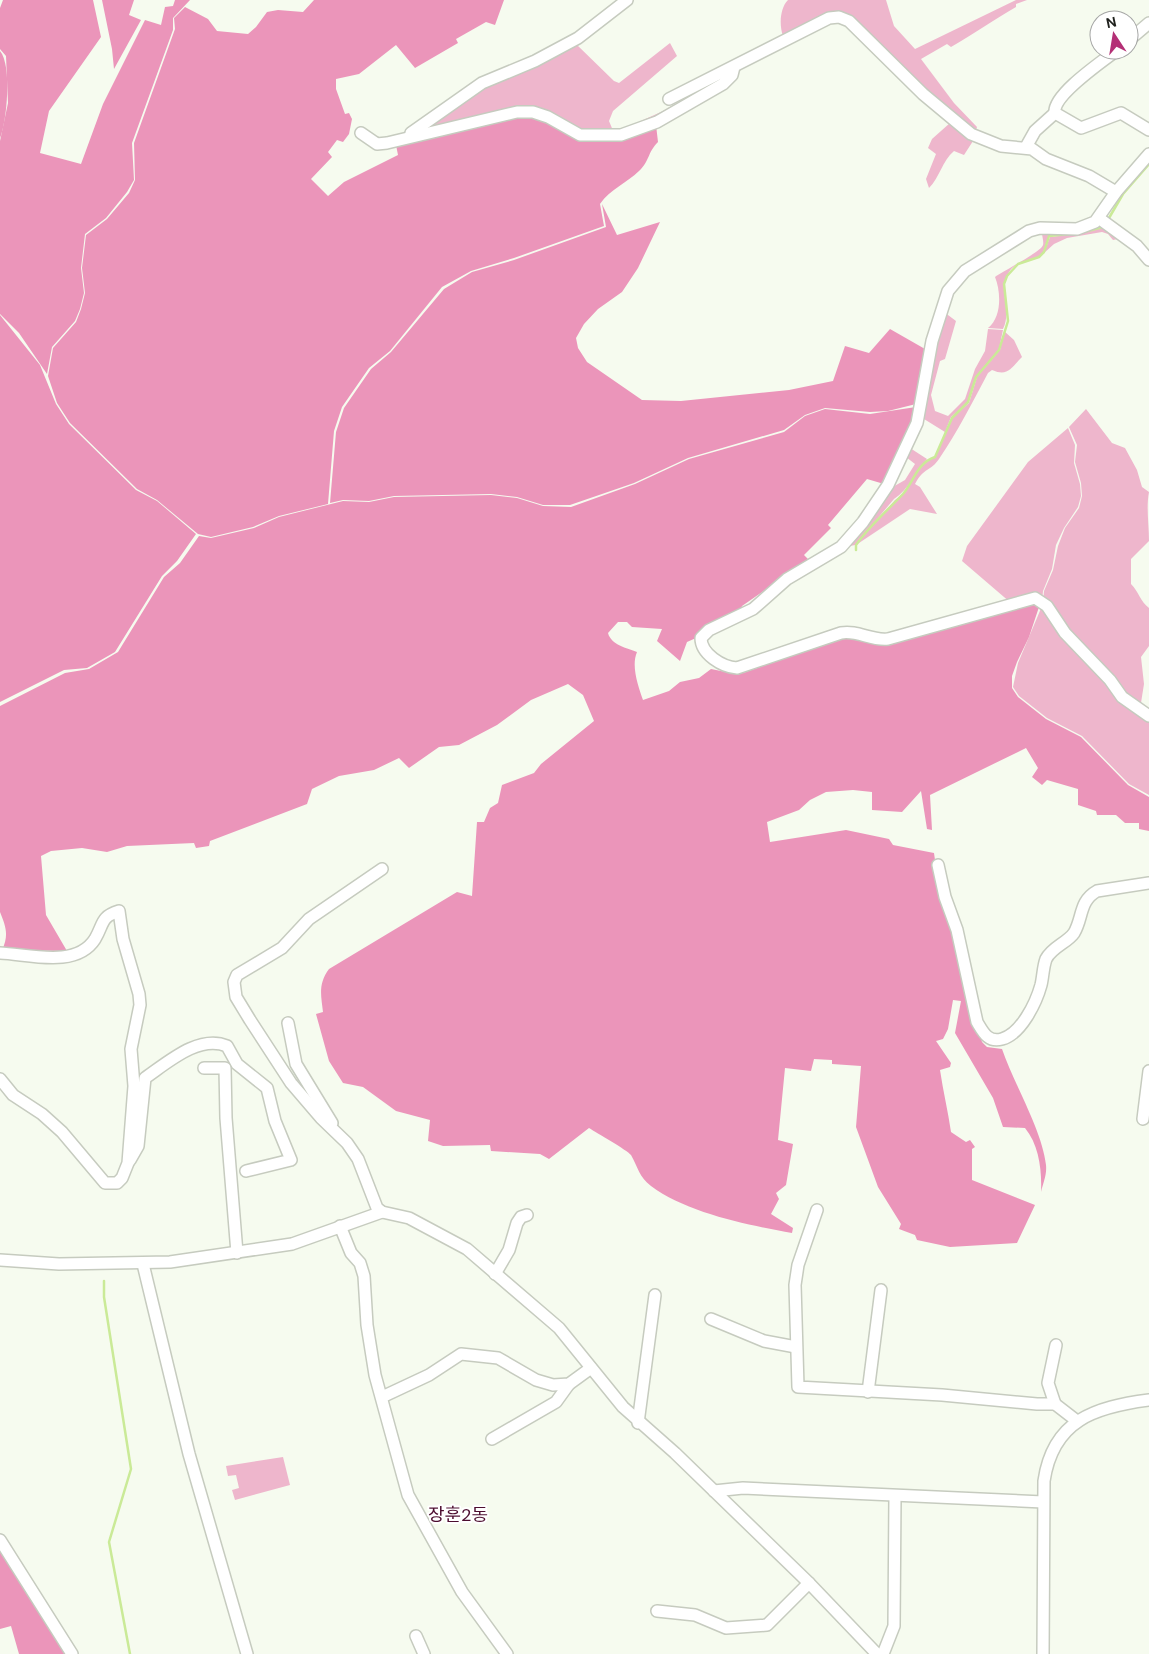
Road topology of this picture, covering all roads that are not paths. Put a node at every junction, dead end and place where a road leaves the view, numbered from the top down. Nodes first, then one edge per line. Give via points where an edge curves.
1 (627, 0) edge
2 (1149, 23) edge
3 (1139, 32) edge
4 (1104, 60) edge
5 (734, 67) junction
6 (669, 99) dead end
7 (1055, 113) junction
8 (1149, 130) edge
9 (361, 133) dead end
10 (388, 143) junction
11 (1026, 147) junction
12 (1149, 154) edge
13 (1116, 192) junction
14 (1100, 219) junction
15 (1149, 260) edge
16 (1149, 716) edge
17 (938, 866) dead end
18 (382, 869) dead end
19 (1149, 883) edge
20 (0, 952) edge
21 (288, 1023) dead end
22 (204, 1068) dead end
23 (1149, 1071) edge
24 (0, 1079) edge
25 (1143, 1120) dead end
26 (340, 1135) junction
27 (128, 1163) junction
28 (246, 1171) dead end
29 (817, 1210) dead end
30 (382, 1212) junction
31 (527, 1215) dead end
32 (340, 1226) junction
33 (237, 1253) junction
34 (0, 1260) edge
35 (143, 1264) junction
36 (495, 1274) junction
37 (881, 1290) dead end
38 (655, 1295) dead end
39 (711, 1319) dead end
40 (1056, 1345) dead end
41 (796, 1346) junction
42 (591, 1368) junction
43 (570, 1384) junction
44 (868, 1392) junction
45 (382, 1397) junction
46 (1149, 1400) edge
47 (1055, 1404) junction
48 (1077, 1421) junction
49 (638, 1422) junction
50 (492, 1439) dead end
51 (714, 1491) junction
52 (895, 1496) junction
53 (1043, 1502) junction
54 (0, 1540) edge
55 (809, 1583) junction
56 (657, 1611) dead end
57 (416, 1636) dead end
58 (72, 1654) edge
59 (247, 1654) edge
60 (424, 1654) edge
61 (507, 1654) edge
62 (877, 1654) edge
63 (883, 1654) edge
64 (1042, 1654) edge

1 - 10 street via 564,47 482,83 416,130
2 - 3 street
4 - 7 street via 1057,102
5 - 6 street
5 - 10 street via 732,76 723,84 657,122 621,135 580,135 548,117 533,112 517,112
5 - 11 street via 829,18 843,17 923,94 971,134 1001,146
7 - 8 street via 1081,128 1121,114
7 - 11 street via 1035,131
9 - 10 street via 377,144
11 - 13 street
12 - 13 street
13 - 14 street
14 - 15 street via 1137,246
14 - 16 street via 1077,229 1040,228 1028,231 955,281 945,296 932,341 917,424 875,507 841,547 787,580 753,609 706,632 701,642 715,659 737,668 841,633 852,631 888,640 1035,598 1048,606 1065,633 1122,697
17 - 19 street via 957,930 978,1022 990,1039 1000,1040 1012,1036 1020,1028 1040,988 1047,959 1072,936 1090,894 1097,890
18 - 26 street via 308,920 282,948 237,975 234,982 236,997 291,1083
20 - 27 street via 55,958 70,956 90,945 104,918 118,911 140,1004 131,1049 134,1086
21 - 26 street via 296,1064
22 - 33 street via 225,1068
23 - 25 street
24 - 27 street via 17,1099 42,1114 62,1132 105,1183 117,1183
26 - 30 street via 358,1159 373,1201
27 - 28 street via 138,1146 145,1078 194,1047 206,1043 222,1044 227,1046 237,1064 267,1088 275,1121 291,1160
29 - 41 street via 798,1265 795,1285
30 - 32 street
30 - 36 street via 409,1218 454,1241
31 - 36 street via 517,1222 509,1250
32 - 33 street via 292,1244
32 - 45 street via 364,1276 367,1325
33 - 35 street
34 - 35 street
35 - 59 street via 189,1454
36 - 42 street via 559,1328
37 - 44 street
38 - 49 street
39 - 41 street via 764,1341
40 - 47 street via 1048,1384
41 - 44 street via 798,1387
42 - 43 street
42 - 49 street
43 - 45 street via 553,1385 536,1380 498,1358 469,1354 454,1358 430,1375
43 - 50 street via 556,1402
44 - 47 street via 942,1394
45 - 61 street via 408,1495 418,1516 462,1592
46 - 48 street via 1101,1409
47 - 48 street
48 - 53 street via 1050,1457
49 - 51 street
51 - 52 street via 742,1488
51 - 55 street
52 - 53 street
52 - 63 street via 894,1626
53 - 64 street
54 - 58 street
55 - 56 street via 767,1625 726,1628 695,1615
55 - 62 street
57 - 60 street

